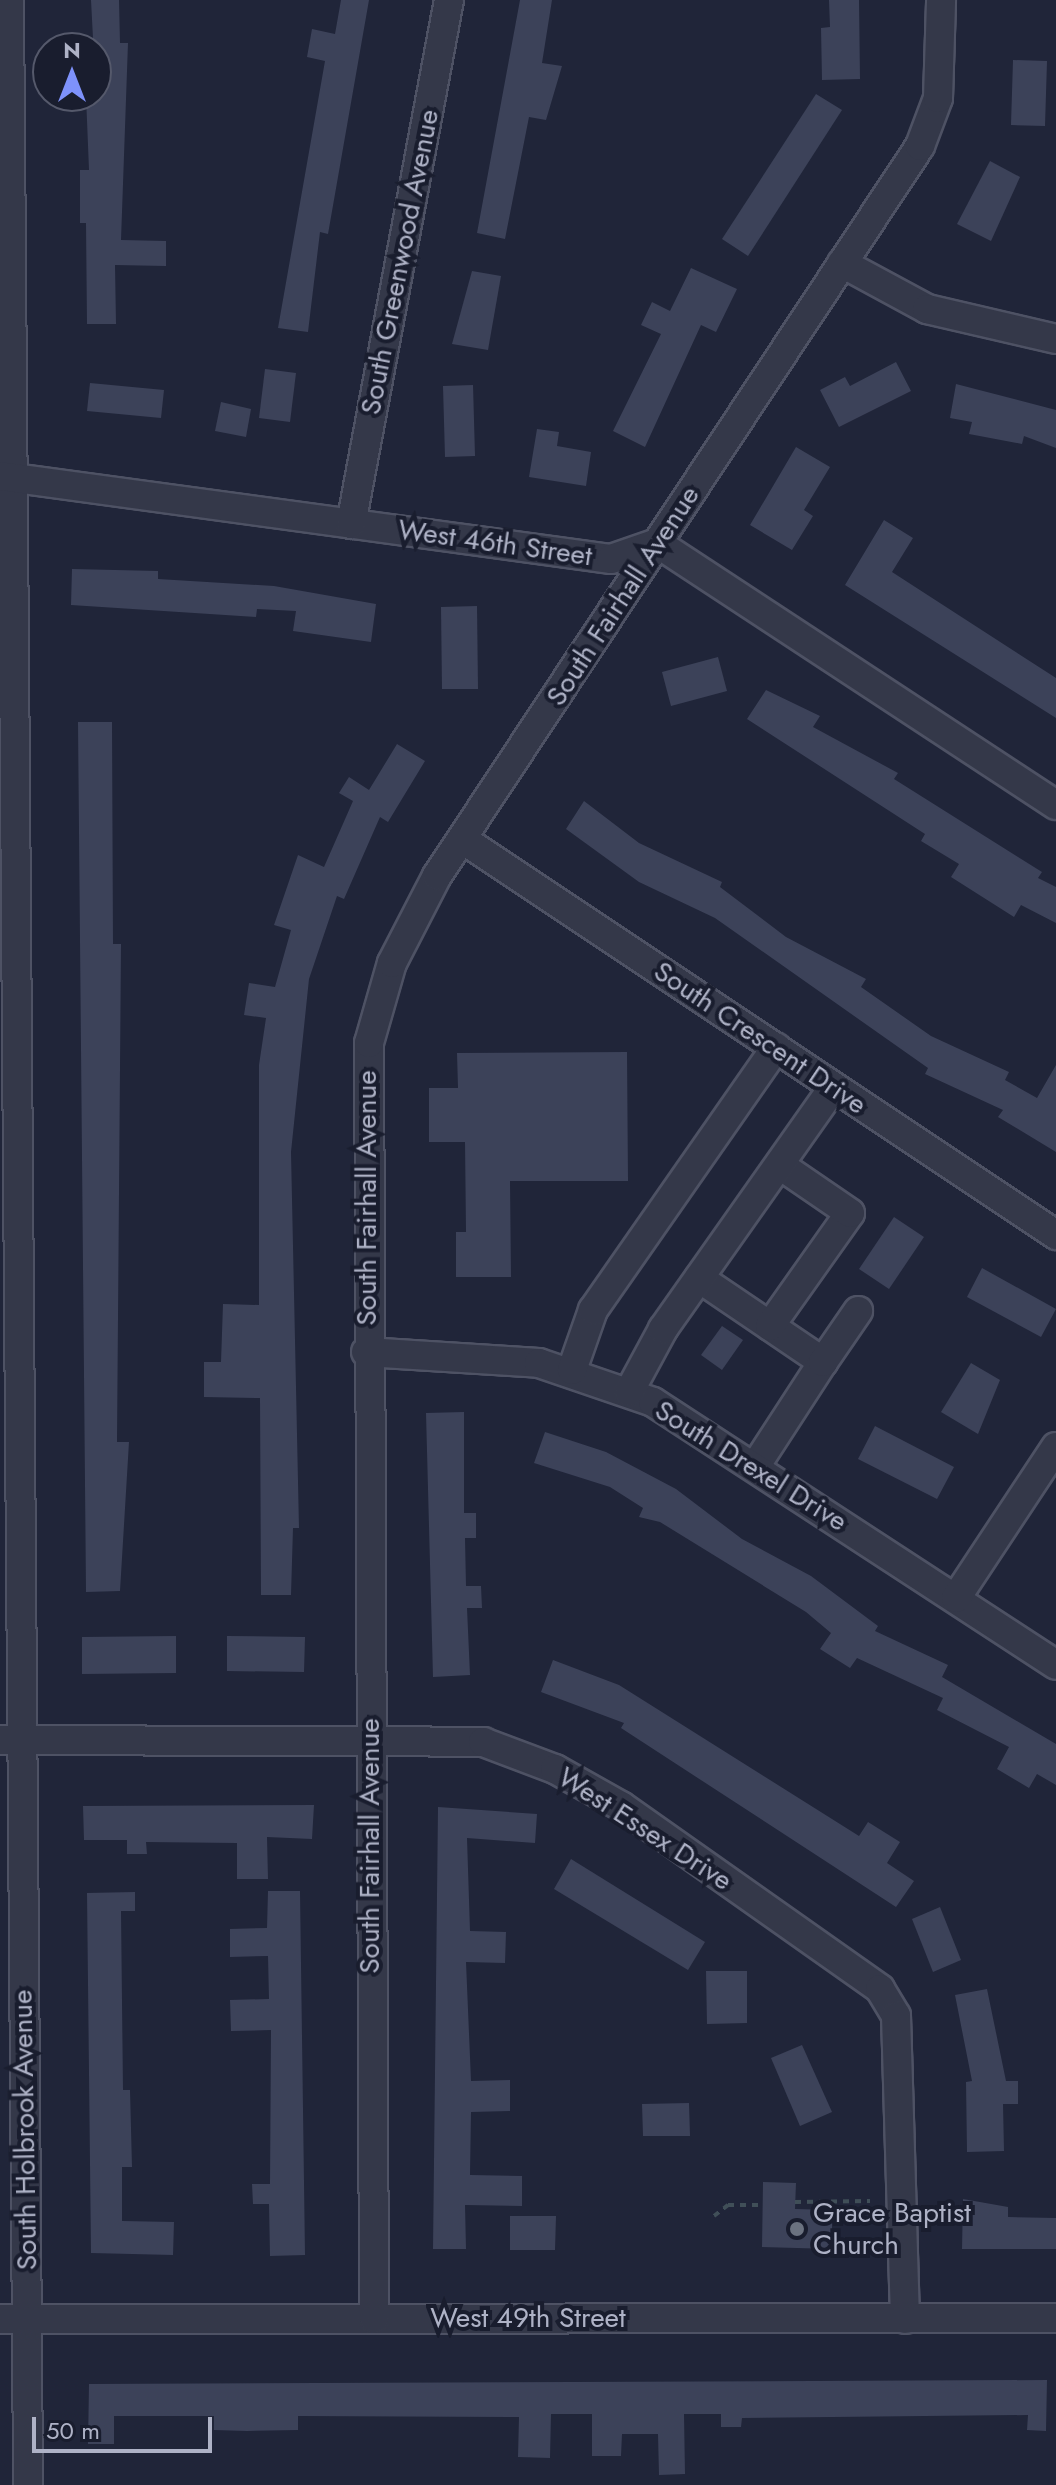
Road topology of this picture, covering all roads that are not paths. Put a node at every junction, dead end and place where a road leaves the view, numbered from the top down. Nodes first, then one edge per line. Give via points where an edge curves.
1 (9, 0) edge
2 (449, 0) edge
3 (941, 0) edge
4 (842, 263) junction
5 (1056, 339) edge
6 (8, 477) edge
7 (351, 524) junction
8 (657, 543) junction
9 (1056, 805) edge
10 (464, 840) junction
11 (776, 1048) junction
12 (834, 1087) junction
13 (780, 1165) junction
14 (1056, 1235) edge
15 (699, 1278) junction
16 (858, 1311) dead end
17 (770, 1326) junction
18 (366, 1352) junction
19 (823, 1362) junction
20 (572, 1370) junction
21 (629, 1392) junction
22 (1056, 1447) edge
23 (756, 1465) junction
24 (956, 1598) junction
25 (1056, 1665) edge
26 (370, 1738) junction
27 (11, 1740) edge
28 (1056, 2318) edge
29 (13, 2319) edge
30 (374, 2319) junction
31 (905, 2319) junction
32 (28, 2485) edge

1 - 6 street, South Holbrook Avenue
2 - 7 street, South Greenwood Avenue
3 - 4 street, South Fairhall Avenue via 938,98 929,128
4 - 5 street via 927,309
4 - 8 street, South Fairhall Avenue
6 - 7 street, West 46th Street
6 - 27 street, South Holbrook Avenue
7 - 8 street, West 46th Street via 611,559
8 - 9 street
8 - 10 street, South Fairhall Avenue
10 - 11 street, South Crescent Drive
10 - 18 street, South Fairhall Avenue via 392,963 369,1043
11 - 12 street, South Crescent Drive
11 - 20 street via 593,1310
12 - 13 street
12 - 14 street, South Crescent Drive
13 - 15 street
13 - 17 street via 850,1213
15 - 17 street
15 - 21 street
16 - 19 street
17 - 19 street
18 - 20 street, South Drexel Drive via 502,1356
18 - 26 street, South Fairhall Avenue
19 - 23 street
20 - 21 street, South Drexel Drive
21 - 23 street, South Drexel Drive
22 - 24 street
23 - 24 street, South Drexel Drive
24 - 25 street, South Drexel Drive
26 - 27 street, West Essex Drive
26 - 30 street, South Fairhall Avenue
26 - 31 street, West Essex Drive via 483,1742 555,1769 621,1806 880,1989 902,2039
27 - 29 street, South Holbrook Avenue
28 - 31 street, West 49th Street
29 - 30 street, West 49th Street
29 - 32 street, South Holbrook Avenue
30 - 31 street, West 49th Street

